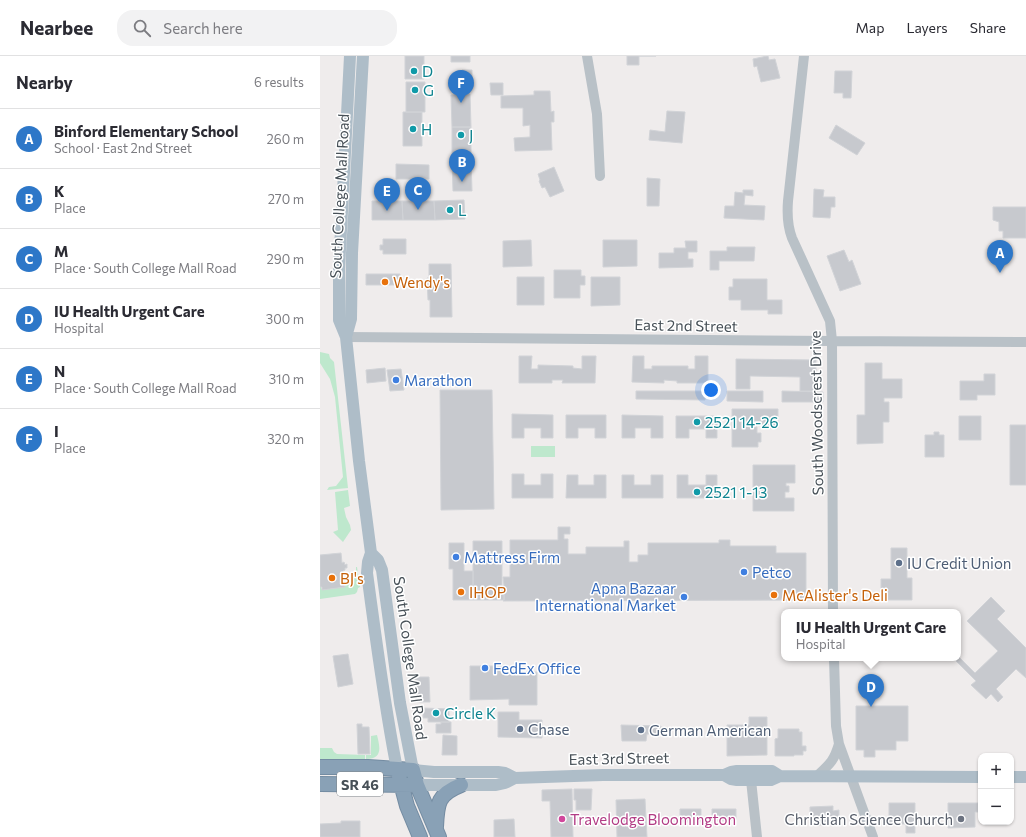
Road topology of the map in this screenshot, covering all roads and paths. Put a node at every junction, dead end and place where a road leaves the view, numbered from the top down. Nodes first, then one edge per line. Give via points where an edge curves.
1 (350, 56) edge
2 (363, 56) edge
3 (586, 56) edge
4 (804, 56) edge
5 (600, 176) dead end
6 (340, 233) junction
7 (353, 238) junction
8 (345, 269) junction
9 (339, 288) junction
10 (351, 293) junction
11 (346, 337) junction
12 (832, 342) junction
13 (1026, 342) edge
14 (371, 553) junction
15 (833, 609) edge
16 (834, 661) edge
17 (839, 744) junction
18 (320, 767) edge
19 (398, 769) junction
20 (413, 770) junction
21 (724, 775) junction
22 (780, 776) junction
23 (817, 776) junction
24 (851, 776) junction
25 (978, 777) edge
26 (1014, 777) edge
27 (1026, 777) edge
28 (515, 778) junction
29 (751, 780) junction
30 (320, 784) edge
31 (401, 785) junction
32 (417, 785) junction
33 (462, 785) junction
34 (437, 833) edge
35 (420, 837) edge
36 (757, 837) edge
37 (873, 837) edge

1 - 6 main road, South College Mall Road
2 - 7 main road, South College Mall Road
3 - 5 street via 597,114
4 - 12 street, South Woodscrest Drive via 788,201 788,224 830,321
6 - 7 main road
6 - 8 main road, South College Mall Road
7 - 8 main road, South College Mall Road
8 - 9 main road, South College Mall Road
8 - 10 main road, South College Mall Road
9 - 10 main road
9 - 11 main road, South College Mall Road via 339,320
10 - 11 main road, South College Mall Road via 351,319
11 - 12 street, East 2nd Street
11 - 14 main road, South College Mall Road
12 - 13 street, East 2nd Street
12 - 15 street, South Woodscrest Drive
14 - 19 main road, South College Mall Road via 367,573 383,691
14 - 20 main road, South College Mall Road via 378,560 382,570 400,703
16 - 17 street
17 - 23 street via 833,760
17 - 24 street
18 - 19 highway, East 3rd Street / SR 46
19 - 20 highway, East 3rd Street / SR 46
19 - 31 highway, SR 46
20 - 28 main road, East 3rd Street via 498,772
20 - 32 highway
21 - 22 main road, East 3rd Street via 737,771 770,771
21 - 28 main road, East 3rd Street
21 - 29 main road, East 3rd Street via 733,780
22 - 23 main road, East 3rd Street
22 - 29 main road, East 3rd Street via 771,780
23 - 24 main road, East 3rd Street
24 - 25 main road, East 3rd Street
24 - 37 street
26 - 27 main road
28 - 33 main road, East 3rd Street via 501,784
29 - 36 street
30 - 31 highway, East 3rd Street / SR 46
31 - 32 highway, East 3rd Street
31 - 35 highway, SR 46
32 - 33 main road, East 3rd Street
32 - 34 highway
33 - 34 highway via 449,791 439,800

